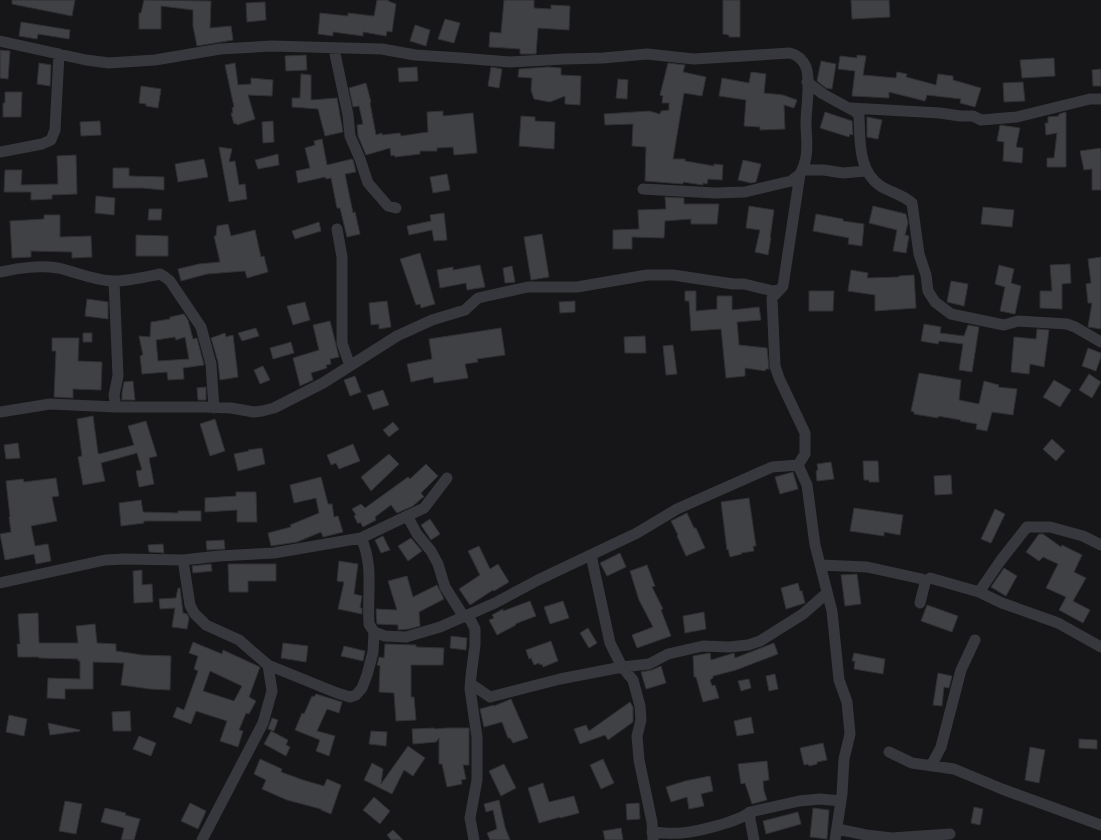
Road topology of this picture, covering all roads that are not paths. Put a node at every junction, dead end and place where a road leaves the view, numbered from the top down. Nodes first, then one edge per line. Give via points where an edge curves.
1 (0, 41) edge
2 (334, 49) junction
3 (59, 54) junction
4 (807, 82) junction
5 (1101, 99) edge
6 (851, 108) junction
7 (0, 152) edge
8 (866, 171) junction
9 (801, 172) junction
10 (643, 189) dead end
11 (396, 208) dead end
12 (337, 229) dead end
13 (0, 272) edge
14 (114, 281) junction
15 (779, 290) junction
16 (1101, 342) edge
17 (350, 366) junction
18 (116, 406) junction
19 (214, 408) junction
20 (0, 412) edge
21 (798, 465) junction
22 (447, 478) dead end
23 (405, 517) junction
24 (361, 538) junction
25 (1101, 545) edge
26 (591, 555) junction
27 (183, 560) junction
28 (820, 565) junction
29 (930, 578) dead end
30 (0, 583) edge
31 (979, 592) junction
32 (827, 593) junction
33 (920, 603) dead end
34 (466, 616) junction
35 (374, 632) junction
36 (975, 640) dead end
37 (1101, 647) edge
38 (268, 666) junction
39 (622, 667) junction
40 (470, 689) junction
41 (889, 752) dead end
42 (931, 766) junction
43 (841, 801) junction
44 (750, 812) junction
45 (1101, 825) edge
46 (836, 834) edge
47 (950, 834) dead end
48 (653, 836) edge
49 (203, 840) edge
50 (474, 840) edge
51 (754, 840) edge

1 - 3 street
2 - 3 street via 272,46 220,49 155,60 109,62
2 - 4 street via 382,49 416,55 510,62 647,54 694,59 790,53 803,62
2 - 11 street via 350,136 368,183 388,206
3 - 7 street via 55,130 51,140
4 - 6 street via 837,103
4 - 9 street via 807,156
5 - 6 street via 1090,99 1018,117 981,120 973,116
6 - 8 street via 859,116 861,157
8 - 9 street
8 - 16 street via 882,186 912,203 919,254 928,291 935,302 951,314 1004,325 1018,321 1067,324
9 - 10 street via 791,181 745,192
9 - 15 street via 783,286
12 - 17 street via 342,257 342,344
13 - 14 street via 41,266
14 - 18 street via 118,376 114,395
14 - 19 street via 160,274 170,281 201,327 211,364
15 - 17 street via 673,275 647,275 577,287 528,287 478,298 464,310 432,320 397,336
15 - 21 street via 772,298 775,366 805,433 805,454
17 - 19 street via 274,408 254,412
18 - 19 street
18 - 20 street via 50,404
21 - 26 street via 772,467 748,477 677,509 637,533
21 - 28 street via 807,485
22 - 23 street via 424,508
23 - 24 street
23 - 34 street via 431,551 445,587
24 - 27 street via 274,553
24 - 35 street via 366,548 368,567 369,624
25 - 31 street via 1083,536 1050,527 1027,527
26 - 34 street
26 - 39 street via 610,643
27 - 30 street via 105,560
27 - 38 street via 190,605 194,613 206,625 238,640
28 - 32 street
28 - 33 street via 867,567 922,578 925,583
29 - 31 street
31 - 37 street via 1058,623
32 - 39 street via 803,614 760,641 729,647 703,646 668,654 649,664
32 - 43 street via 832,611 839,680 847,702 850,734 844,759
34 - 35 street via 406,637 384,636
34 - 40 street via 476,629
35 - 38 street via 373,652 367,675 362,688 350,697
36 - 42 street via 961,670 941,747
38 - 49 street via 272,691 263,723
39 - 40 street via 560,679 490,697 474,686
39 - 48 street via 634,680 640,706 638,752
40 - 50 street via 477,736 477,780 470,818
41 - 42 street via 912,762
42 - 45 street via 954,769
43 - 44 street via 799,801
43 - 46 street
44 - 48 street via 727,823
44 - 51 street
46 - 47 street via 892,838

